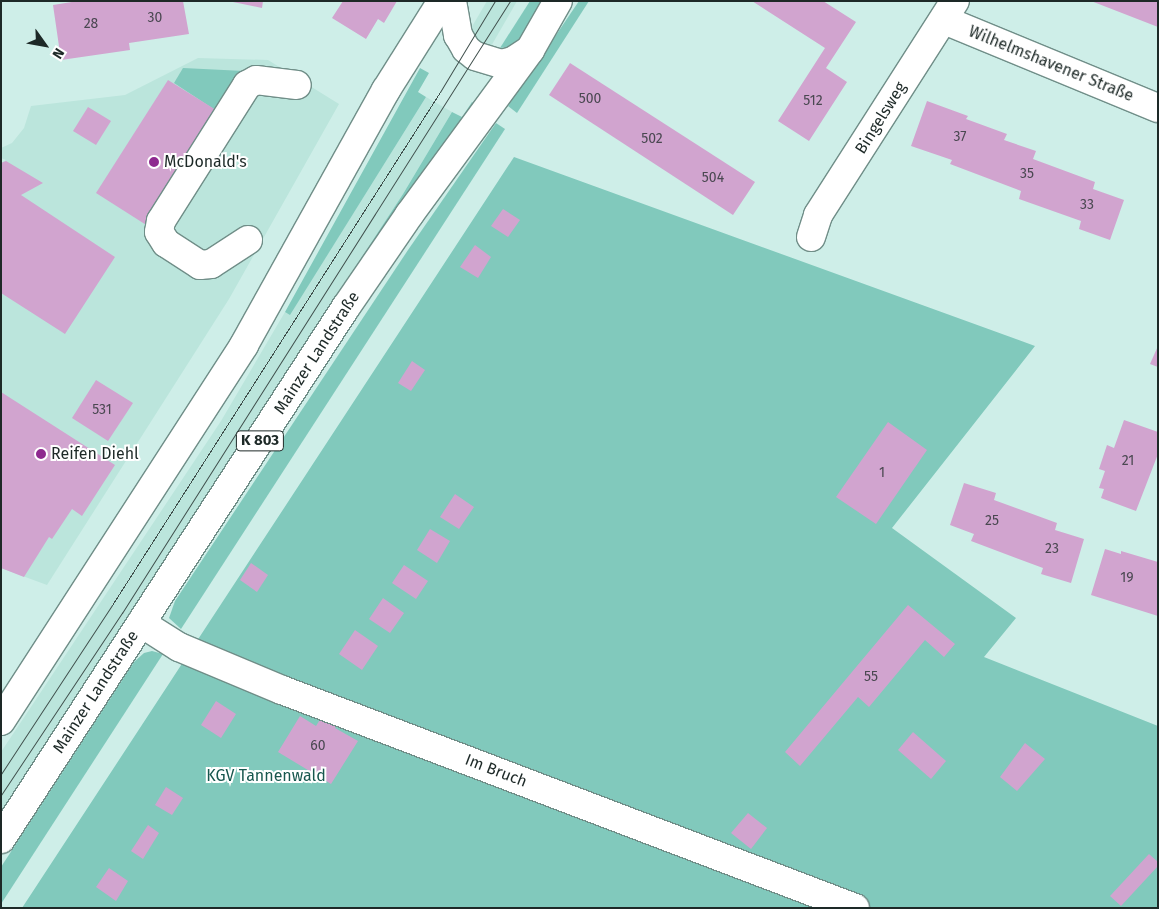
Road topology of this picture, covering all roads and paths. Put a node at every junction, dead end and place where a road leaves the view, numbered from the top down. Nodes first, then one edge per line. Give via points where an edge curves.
1 (442, 1) edge
2 (452, 1) edge
3 (558, 1) edge
4 (950, 11) edge
5 (530, 50) junction
6 (297, 85) dead end
7 (1158, 108) edge
8 (811, 237) dead end
9 (248, 240) dead end
10 (141, 623) junction
11 (1, 721) edge
12 (1, 839) edge
13 (855, 908) edge

1 - 11 main road via 386,90 244,344
2 - 5 main road via 458,35 466,49 476,56 501,64 513,61
3 - 5 main road, Mainzer Landstraße / K 803
4 - 7 main road, Wilhelmshavener Straße
4 - 8 main road, Bingelsweg via 818,215
5 - 10 main road, Mainzer Landstraße / K 803 via 409,215
6 - 9 main road via 256,80 247,85 161,220 159,232 166,243 200,265 211,264
10 - 12 main road, Mainzer Landstraße / K 803
10 - 13 main road, Im Bruch via 179,646 282,690

